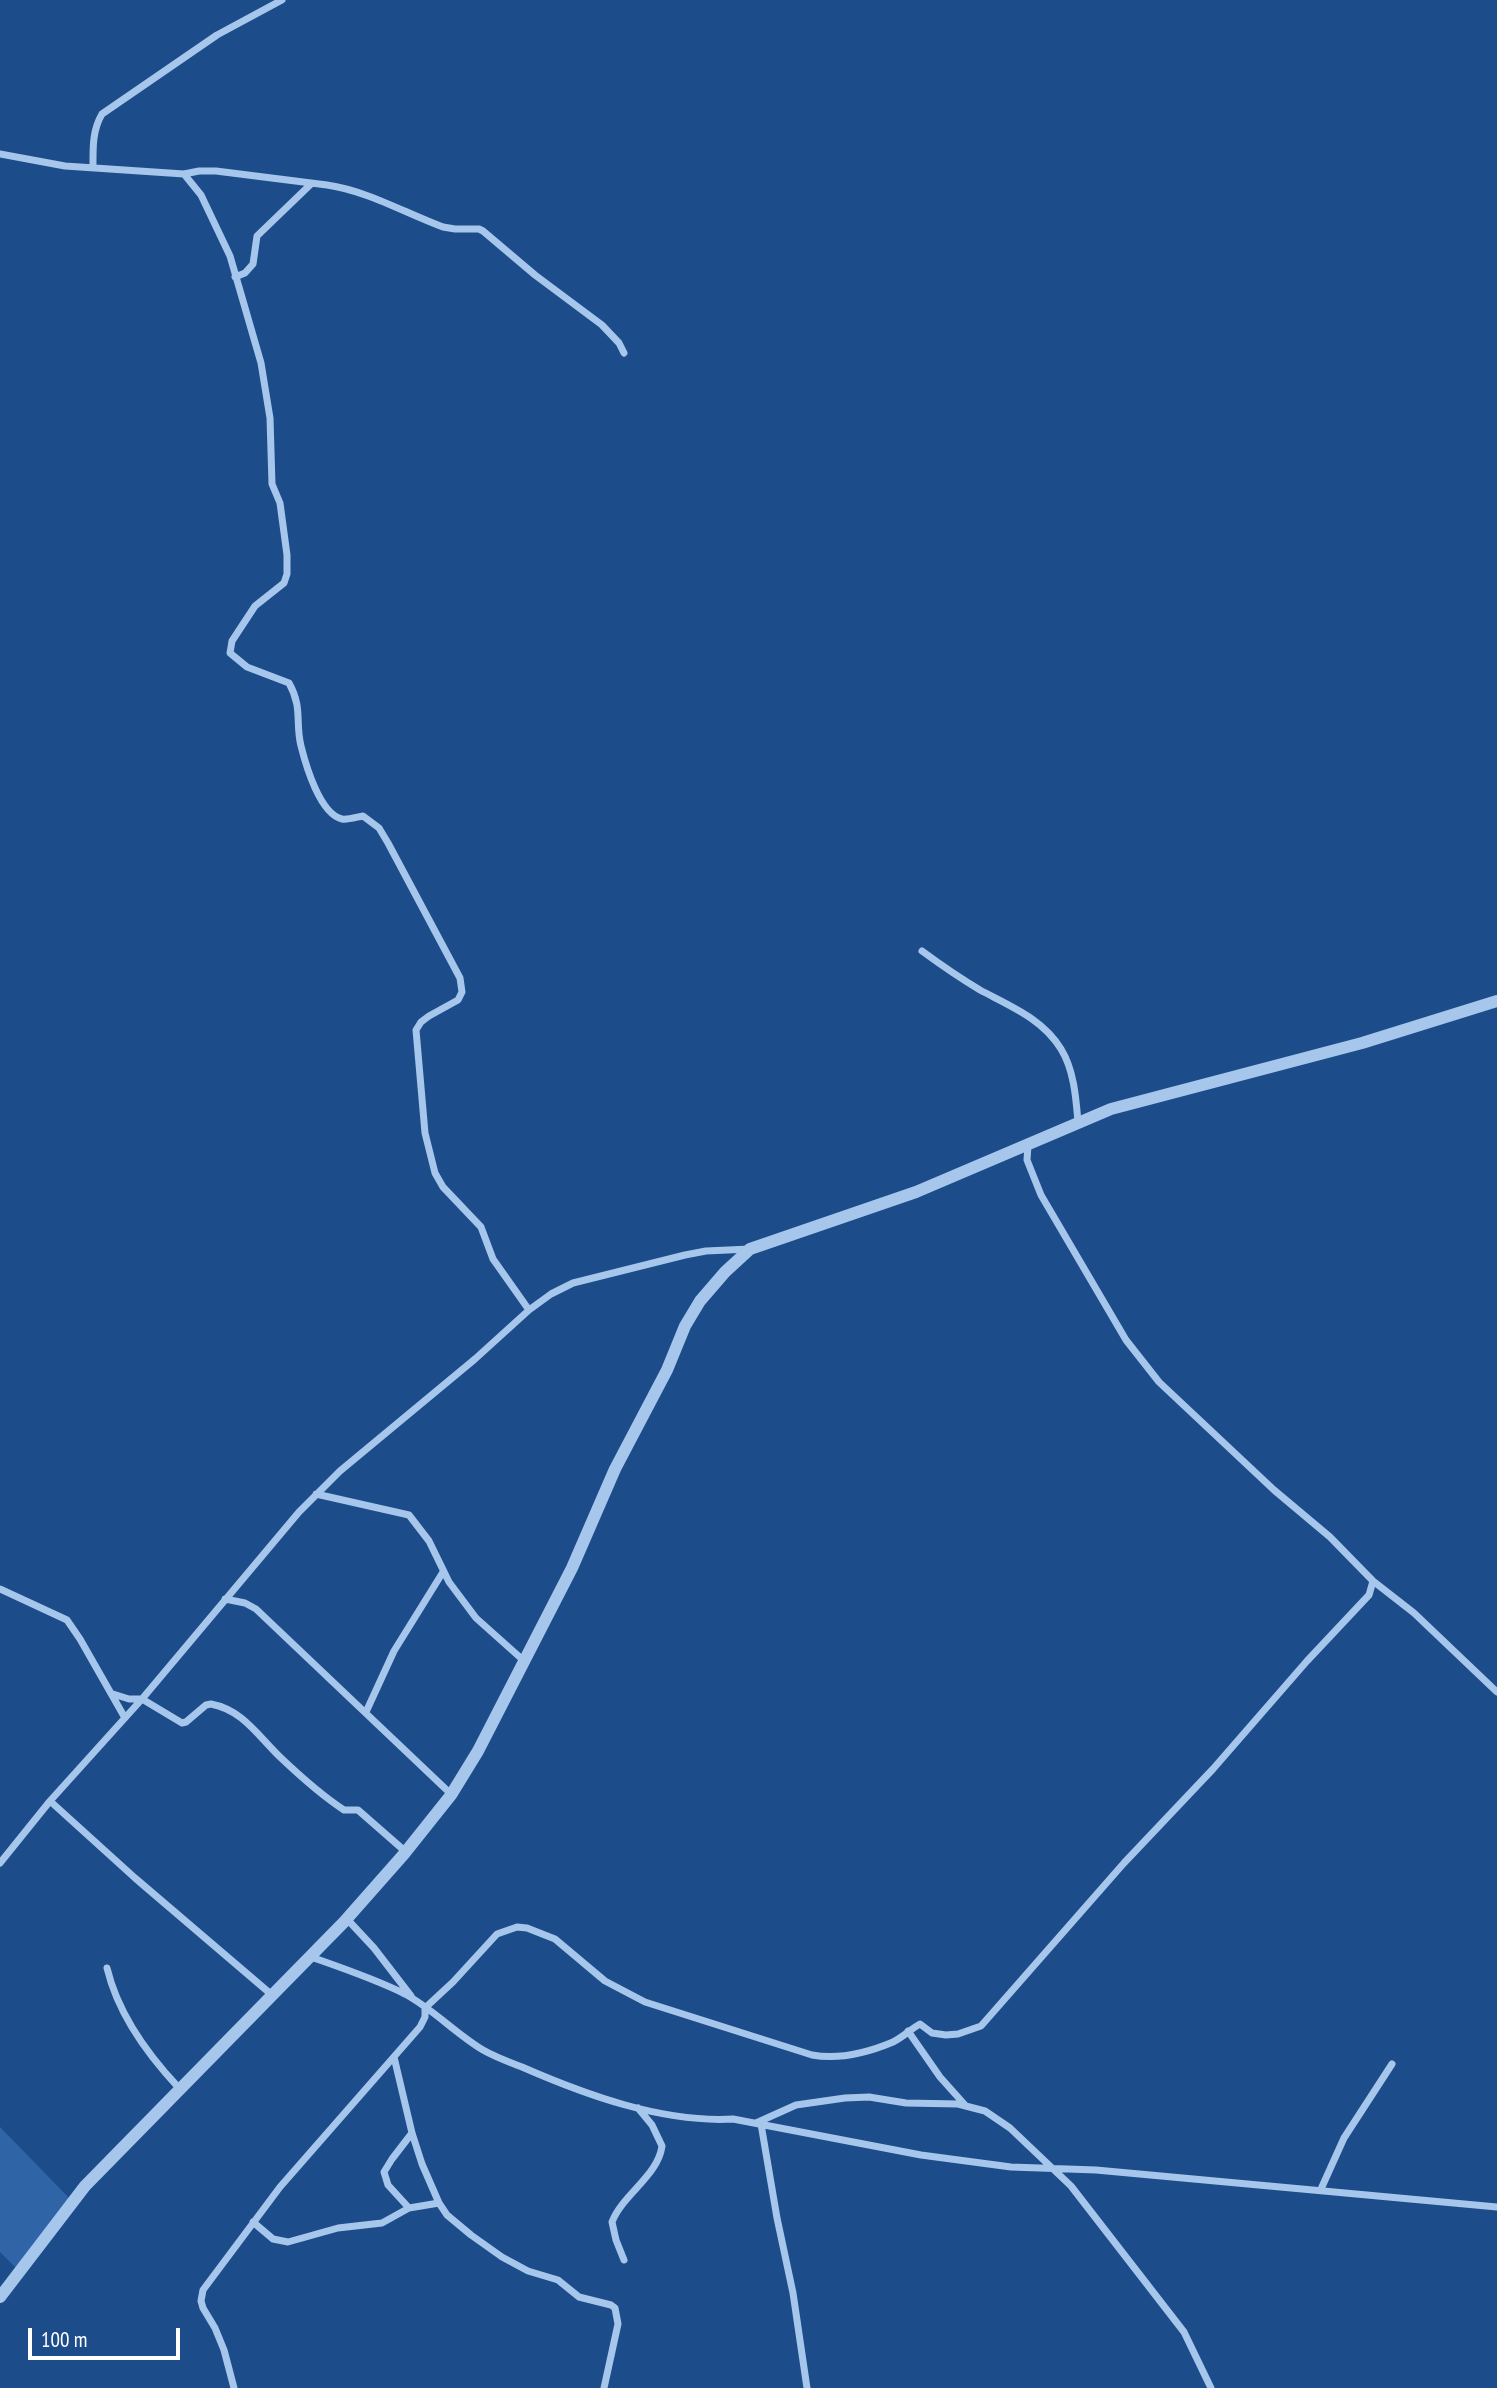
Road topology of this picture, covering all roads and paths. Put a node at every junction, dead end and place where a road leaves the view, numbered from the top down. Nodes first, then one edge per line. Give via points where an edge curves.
1 (282, 0) edge
2 (0, 154) edge
3 (93, 168) junction
4 (184, 174) junction
5 (311, 184) junction
6 (235, 277) junction
7 (624, 354) dead end
8 (922, 951) dead end
9 (1497, 1001) edge
10 (1078, 1122) junction
11 (1028, 1145) junction
12 (750, 1249) junction
13 (529, 1310) junction
14 (316, 1494) junction
15 (443, 1572) junction
16 (1373, 1581) junction
17 (0, 1589) edge
18 (225, 1599) junction
19 (523, 1660) junction
20 (1497, 1692) edge
21 (113, 1694) junction
22 (142, 1699) junction
23 (366, 1712) junction
24 (125, 1718) junction
25 (452, 1795) junction
26 (50, 1801) junction
27 (406, 1852) junction
28 (0, 1863) edge
29 (347, 1919) junction
30 (311, 1957) junction
31 (107, 1968) dead end
32 (272, 1995) junction
33 (415, 2001) junction
34 (425, 2008) junction
35 (908, 2031) junction
36 (394, 2057) junction
37 (1392, 2064) dead end
38 (179, 2088) junction
39 (966, 2105) junction
40 (638, 2108) junction
41 (758, 2124) junction
42 (412, 2133) junction
43 (1052, 2169) junction
44 (1321, 2189) junction
45 (439, 2203) junction
46 (1496, 2207) edge
47 (409, 2208) junction
48 (254, 2222) junction
49 (624, 2260) dead end
50 (0, 2296) edge
51 (234, 2388) edge
52 (604, 2388) edge
53 (807, 2388) edge
54 (1211, 2388) edge

1 - 3 street via 207,41 102,114 93,141
2 - 3 street
3 - 4 street
4 - 5 street via 216,172
4 - 6 street via 214,220
5 - 6 street via 257,236 253,264
5 - 7 street via 345,188 443,227 483,231 602,325
6 - 13 street via 268,396 271,475 285,531 287,574 284,583 255,606 232,641 230,653 247,667 289,683 299,705 300,744 321,801 340,818 363,816 379,828 457,970 460,997 416,1030 429,1155 443,1187 481,1227 493,1259
8 - 10 street via 1052,1035 1070,1072
9 - 10 street
10 - 11 street
11 - 12 street via 916,1192
11 - 16 street via 1027,1160 1041,1195 1146,1367
12 - 13 street via 706,1251 608,1273 573,1283
12 - 19 street via 700,1301 685,1326 572,1568
13 - 14 street
14 - 15 street via 409,1515 429,1541
14 - 18 street
15 - 19 street via 476,1618
15 - 23 street via 394,1651
16 - 20 street via 1414,1612
16 - 35 street via 1360,1606 981,2026 958,2034 932,2034 920,2024
17 - 21 street via 67,1620
18 - 22 street
18 - 23 street via 256,1609
19 - 25 street
21 - 22 street
21 - 24 street
22 - 24 street
22 - 27 street via 182,1723 211,1704 240,1716 321,1794 344,1811 358,1810
23 - 25 street
24 - 26 street
25 - 27 street
26 - 28 street
26 - 32 street
27 - 29 street
29 - 30 street
29 - 33 street
30 - 32 street
30 - 33 street
31 - 38 street via 129,2022
32 - 38 street
33 - 34 street
34 - 35 street via 497,1934 517,1927 555,1939 605,1981 645,2002 812,2055 850,2056 893,2042
34 - 36 street via 424,2022
34 - 40 street via 487,2052 559,2084
35 - 39 street
36 - 42 street
36 - 48 street
37 - 44 street via 1345,2138
38 - 50 street via 85,2186
39 - 41 street via 845,2098 796,2105
39 - 43 street via 1010,2128
40 - 41 street via 692,2119
40 - 49 street via 662,2146 658,2161 612,2222
41 - 43 street via 921,2155
41 - 53 street via 793,2293
42 - 45 street
42 - 47 street via 384,2172 388,2185
43 - 44 street
43 - 54 street via 1075,2191 1184,2332
44 - 46 street
45 - 47 street
45 - 52 street via 458,2225 502,2257 558,2280 579,2297 615,2308 618,2324
47 - 48 street via 382,2223 338,2228 289,2242 273,2239
48 - 51 street via 201,2296

